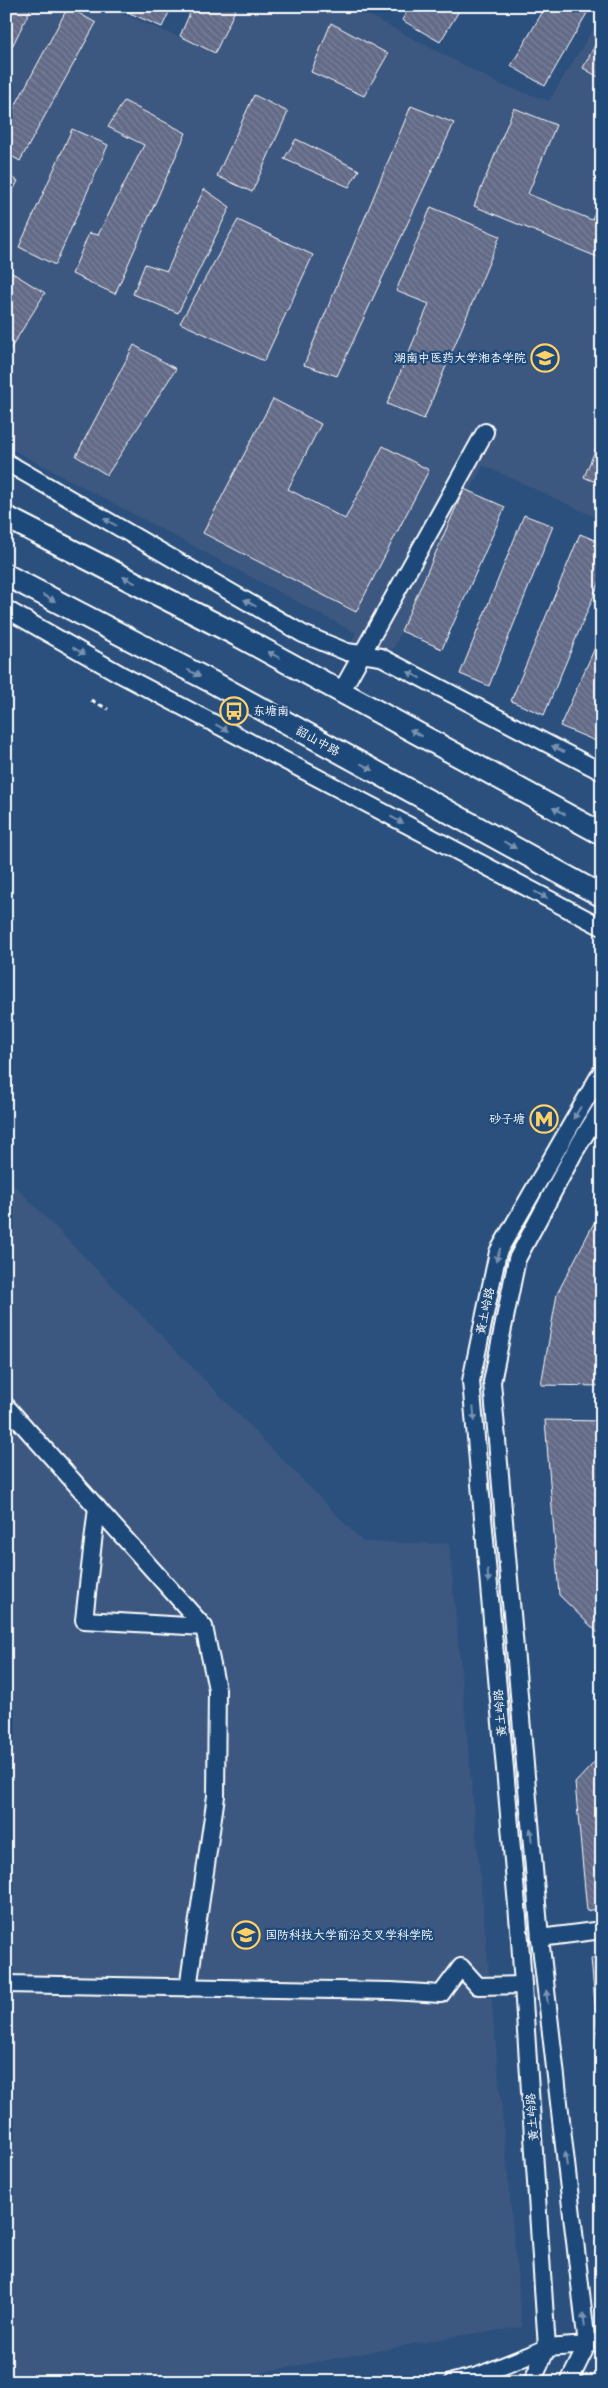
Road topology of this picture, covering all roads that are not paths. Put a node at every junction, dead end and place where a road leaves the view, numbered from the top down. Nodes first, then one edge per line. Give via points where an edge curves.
1 (485, 432) dead end
2 (6, 462) edge
3 (6, 517) edge
4 (6, 575) edge
5 (6, 609) edge
6 (362, 654) junction
7 (341, 692) junction
8 (602, 772) edge
9 (602, 834) edge
10 (602, 896) edge
11 (602, 927) edge
12 (602, 1071) edge
13 (602, 1107) edge
14 (6, 1406) edge
15 (97, 1507) junction
16 (204, 1627) junction
17 (602, 1930) edge
18 (540, 1938) junction
19 (6, 1984) edge
20 (523, 1985) junction
21 (188, 1988) junction
22 (594, 2342) edge
23 (548, 2348) junction
24 (479, 2379) edge
25 (453, 2382) edge
26 (532, 2382) edge
27 (569, 2382) edge

1 - 6 street
6 -> 2 street via 347,652 303,634
7 -> 3 main road
4 -> 10 main road, 韶山中路 via 216,684
5 -> 11 street via 120,674
6 - 7 street
8 -> 6 street via 381,658
9 -> 7 main road
12 -> 20 street, 黄土岭路 via 498,1252 471,1381
18 -> 13 street, 黄土岭路 via 492,1382 517,1259
14 - 15 street
15 - 16 street
15 - 16 street via 84,1620
16 - 21 street via 217,1689 216,1796
17 - 18 street
22 -> 18 street, 黄土岭路
19 - 21 street
20 - 21 street via 478,1986 461,1967 441,1994
20 - 23 street, 黄土岭路
22 - 23 street
22 - 27 street
23 - 24 street
23 - 26 street, 黄土岭路
24 - 25 street

